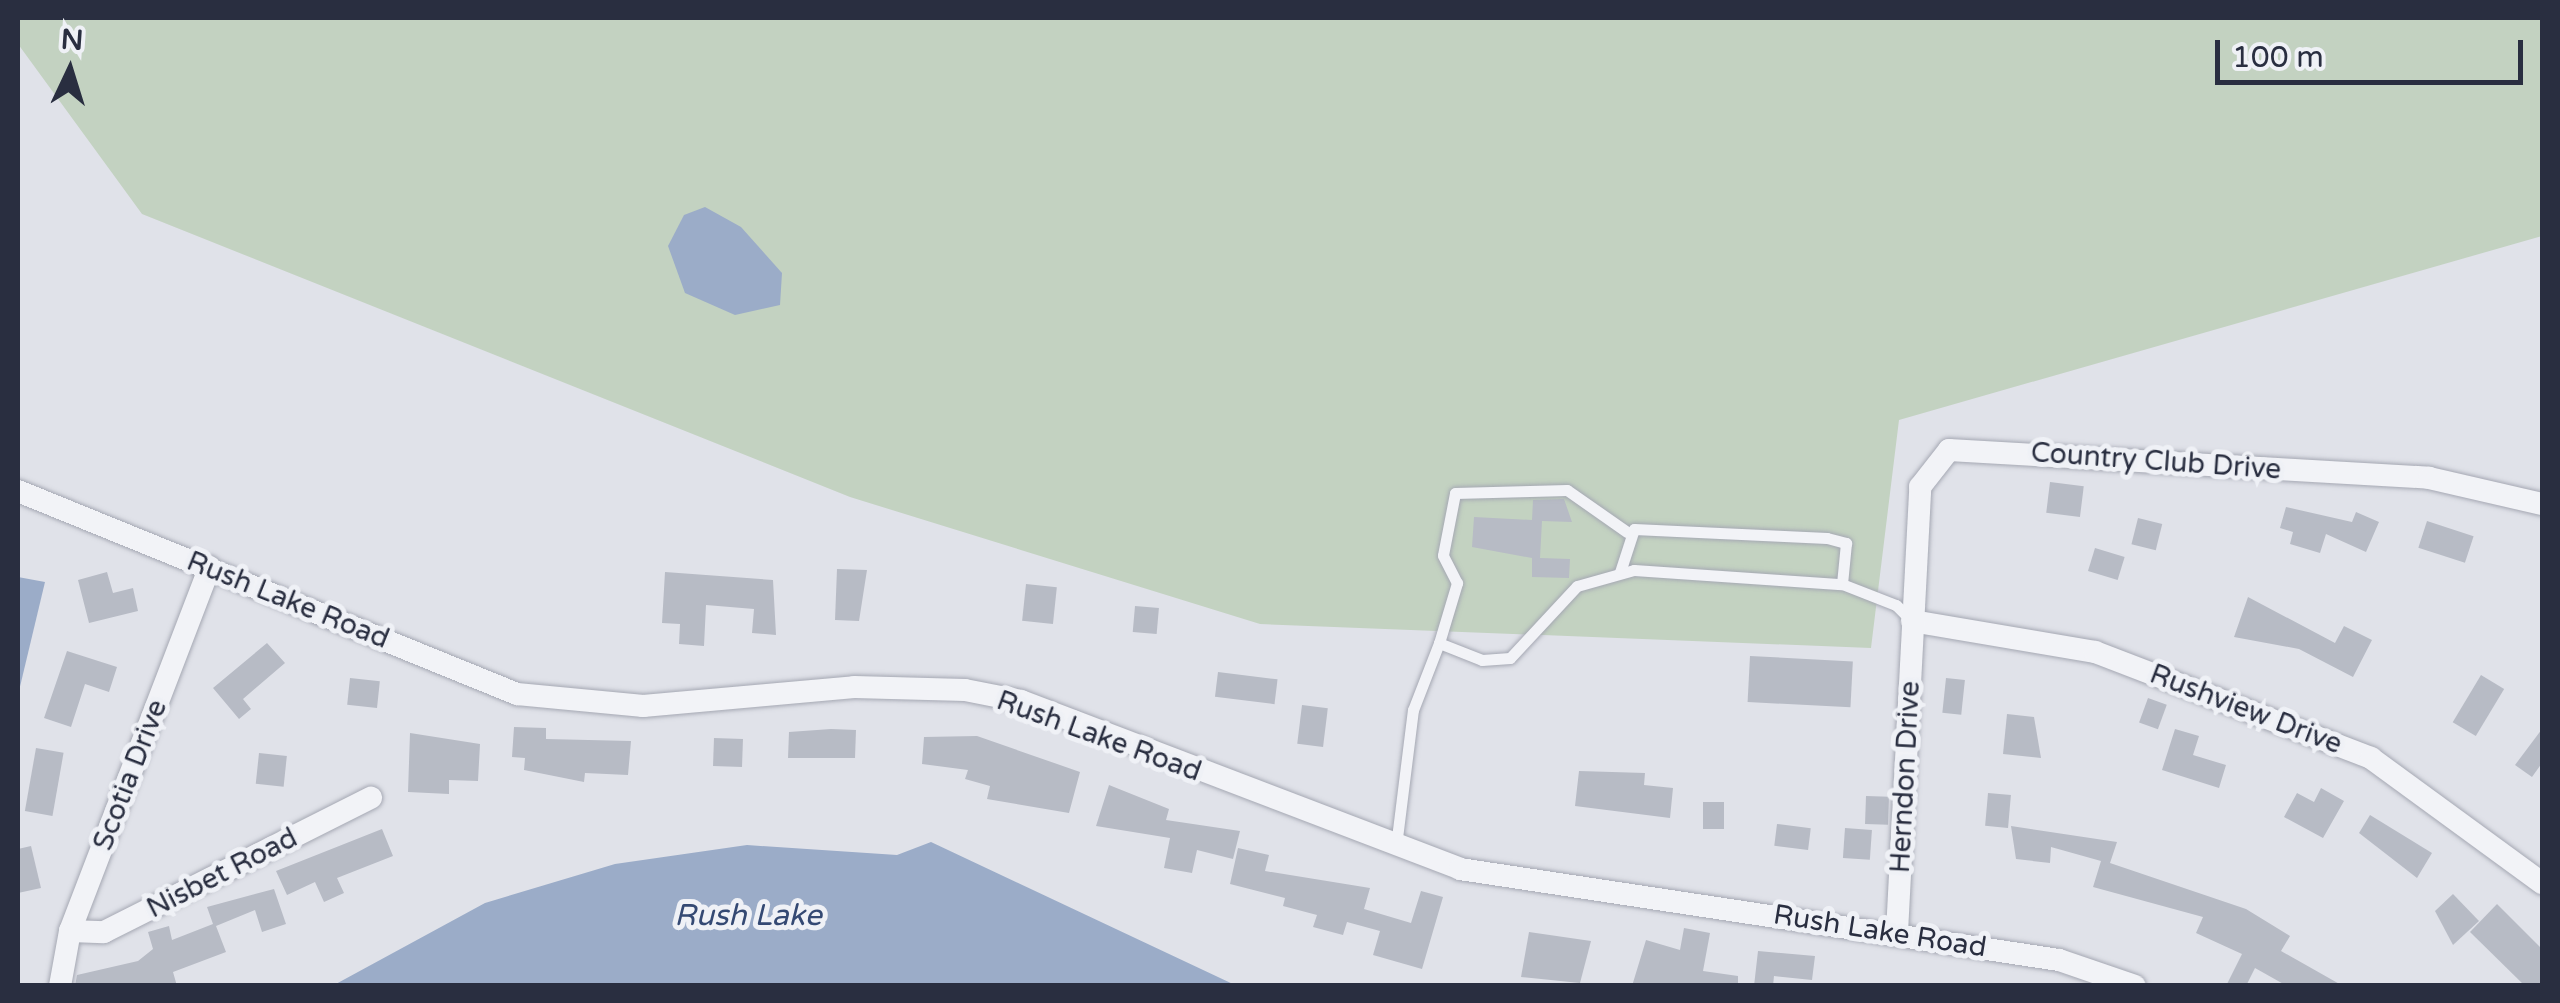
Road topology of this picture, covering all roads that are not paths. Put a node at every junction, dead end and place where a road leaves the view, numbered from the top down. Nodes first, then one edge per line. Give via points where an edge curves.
1 (18, 491) edge
2 (2542, 504) edge
3 (1627, 532) junction
4 (210, 567) junction
5 (1620, 572) junction
6 (1842, 584) junction
7 (1912, 621) junction
8 (1439, 643) junction
9 (372, 798) dead end
10 (1396, 850) junction
11 (2542, 883) edge
12 (70, 930) junction
13 (1897, 932) junction
14 (60, 986) edge
15 (2135, 986) edge

1 - 4 street, Rush Lake Road
2 - 7 street, Country Club Drive via 2429,478 1948,450 1920,487
3 - 5 lane
3 - 6 lane via 1839,539
3 - 8 lane via 1567,490 1455,493 1443,555 1458,583
4 - 10 street, Rush Lake Road via 533,697 643,706 916,684 1021,701
4 - 12 street, Scotia Drive
5 - 6 lane
5 - 8 lane via 1577,586 1510,658 1482,660
6 - 7 lane via 1896,604
7 - 11 street, Rushview Drive via 2095,652 2371,758
7 - 13 street, Herndon Drive
8 - 10 lane via 1414,710
9 - 12 street, Nisbet Road via 104,932
10 - 13 street, Rush Lake Road via 1460,870
12 - 14 street, Scotia Drive
13 - 15 street, Rush Lake Road via 2059,960

